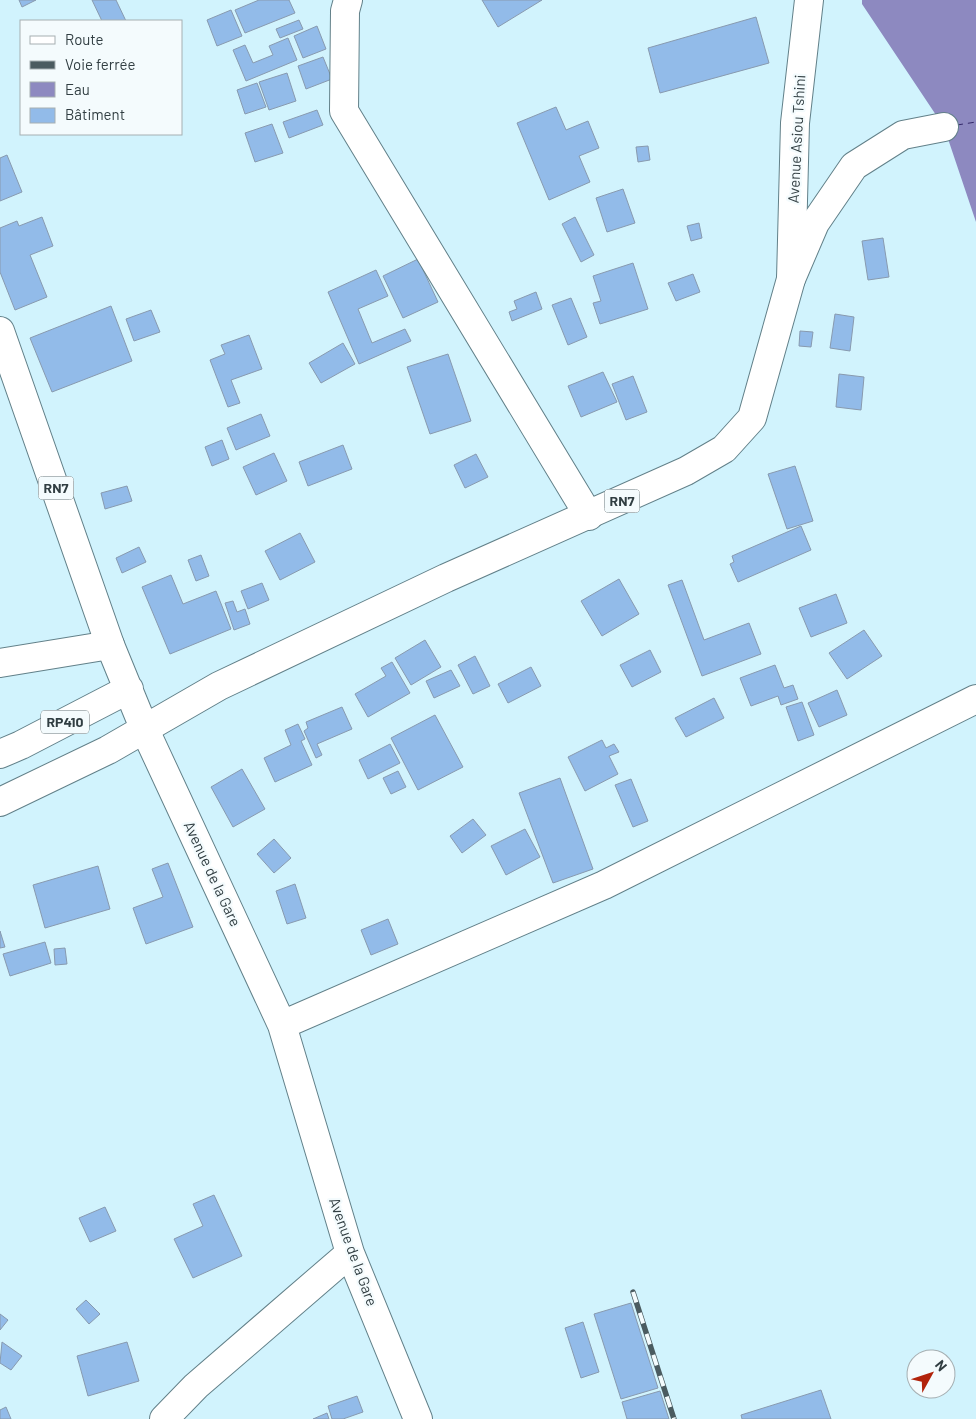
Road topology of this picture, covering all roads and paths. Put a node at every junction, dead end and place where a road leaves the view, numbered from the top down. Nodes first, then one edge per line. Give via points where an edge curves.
1 (348, 0) edge
2 (809, 0) edge
3 (944, 127) dead end
4 (791, 279) junction
5 (0, 331) edge
6 (589, 516) junction
7 (110, 646) junction
8 (0, 663) edge
9 (129, 689) junction
10 (976, 699) edge
11 (144, 728) junction
12 (0, 754) edge
13 (0, 802) edge
14 (282, 1026) junction
15 (350, 1253) junction
16 (164, 1419) edge
17 (418, 1419) edge

1 - 6 street via 345,11 344,111
2 - 4 street, Avenue Asiou Tshini via 795,123
3 - 4 street, RN7 via 903,135 854,166 815,223
4 - 6 street, RN7 via 752,418 724,449 686,471
5 - 7 street, Avenue de la Gare / RN7
6 - 11 street, RN7 via 446,578 220,686
7 - 8 street
7 - 9 street, Avenue de la Gare / RN7
9 - 11 street, Avenue de la Gare / RN7
9 - 12 street, RP410
10 - 14 street via 604,885
11 - 13 street via 108,750
11 - 14 street, Avenue de la Gare
14 - 15 street, Avenue de la Gare
15 - 16 street via 196,1386
15 - 17 street, Avenue de la Gare

